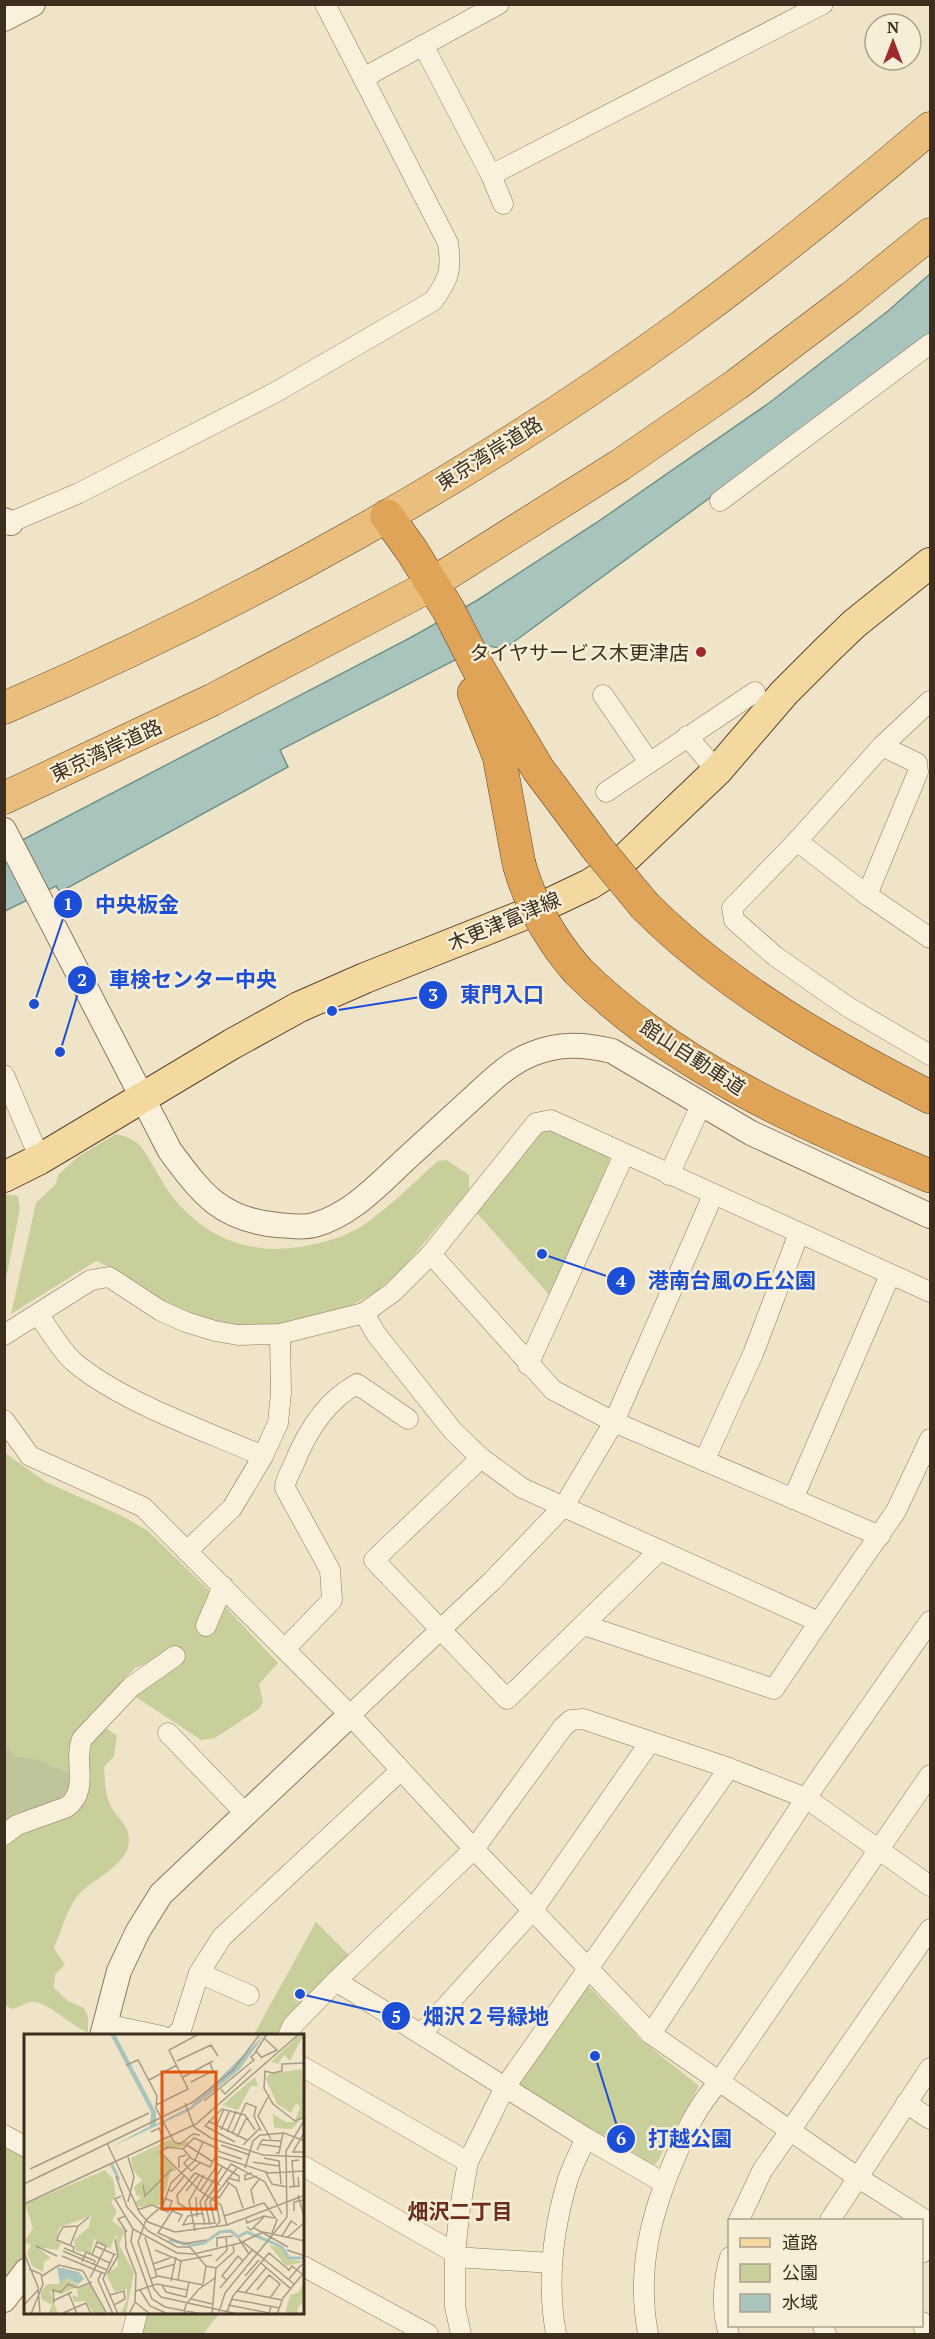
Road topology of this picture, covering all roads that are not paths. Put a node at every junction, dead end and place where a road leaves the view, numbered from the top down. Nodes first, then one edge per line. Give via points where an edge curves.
1 (33, 4) edge
2 (325, 4) edge
3 (823, 4) edge
4 (486, 8) edge
5 (4, 19) edge
6 (423, 45) junction
7 (363, 78) junction
8 (930, 128) edge
9 (491, 175) junction
10 (503, 204) dead end
11 (930, 234) edge
12 (930, 344) edge
13 (720, 501) dead end
14 (387, 516) junction
15 (7, 522) edge
16 (930, 563) edge
17 (434, 601) junction
18 (472, 672) junction
19 (754, 692) dead end
20 (603, 695) dead end
21 (930, 701) edge
22 (4, 708) edge
23 (687, 736) junction
24 (882, 746) junction
25 (649, 762) junction
26 (717, 771) junction
27 (606, 792) dead end
28 (4, 798) edge
29 (7, 834) edge
30 (797, 841) junction
31 (867, 894) junction
32 (930, 938) edge
33 (930, 1055) edge
34 (4, 1076) edge
35 (930, 1097) edge
36 (142, 1099) junction
37 (701, 1105) junction
38 (624, 1155) junction
39 (40, 1159) junction
40 (669, 1175) junction
41 (930, 1176) edge
42 (4, 1177) edge
43 (713, 1195) junction
44 (930, 1216) edge
45 (799, 1233) junction
46 (431, 1254) junction
47 (890, 1275) junction
48 (930, 1292) edge
49 (364, 1313) junction
50 (38, 1314) junction
51 (280, 1334) junction
52 (4, 1335) edge
53 (528, 1365) junction
54 (408, 1419) dead end
55 (4, 1420) edge
56 (614, 1422) junction
57 (930, 1438) edge
58 (263, 1456) junction
59 (482, 1458) junction
60 (704, 1461) junction
61 (925, 1467) edge
62 (794, 1499) junction
63 (564, 1506) junction
64 (880, 1536) junction
65 (660, 1550) junction
66 (187, 1551) junction
67 (224, 1586) junction
68 (819, 1622) junction
69 (930, 1622) edge
70 (584, 1625) junction
71 (206, 1626) dead end
72 (438, 1630) junction
73 (285, 1649) junction
74 (175, 1656) dead end
75 (350, 1715) junction
76 (168, 1733) dead end
77 (650, 1742) junction
78 (729, 1768) junction
79 (400, 1771) junction
80 (930, 1775) edge
81 (806, 1798) junction
82 (245, 1813) junction
83 (4, 1835) edge
84 (474, 1849) junction
85 (878, 1851) junction
86 (930, 1886) edge
87 (533, 1910) junction
88 (930, 1929) edge
89 (590, 1970) junction
90 (199, 1973) junction
91 (336, 1981) junction
92 (249, 1995) dead end
93 (104, 2030) edge
94 (143, 2034) edge
95 (176, 2034) edge
96 (289, 2034) edge
97 (421, 2034) junction
98 (651, 2034) junction
99 (304, 2068) edge
100 (930, 2068) edge
101 (719, 2082) junction
102 (506, 2087) junction
103 (906, 2103) junction
104 (930, 2119) edge
105 (791, 2130) junction
106 (4, 2135) edge
107 (586, 2138) junction
108 (24, 2146) edge
109 (468, 2162) junction
110 (304, 2167) edge
111 (857, 2178) junction
112 (664, 2183) junction
113 (739, 2219) edge
114 (831, 2219) edge
115 (930, 2223) edge
116 (930, 2235) edge
117 (923, 2249) edge
118 (455, 2255) junction
119 (728, 2261) edge
120 (552, 2263) junction
121 (304, 2267) edge
122 (24, 2274) edge
123 (4, 2300) edge
124 (137, 2315) edge
125 (132, 2334) edge
126 (428, 2334) edge
127 (461, 2334) edge
128 (556, 2334) edge
129 (648, 2334) edge
130 (729, 2334) edge

1 - 5 street
2 - 7 street
3 - 9 street
4 - 6 street
6 - 7 street
6 - 9 street
7 - 15 street via 448,243 451,262 447,281 433,301 276,392 79,494
8 - 14 highway, 東京湾岸道路 via 799,237 680,327 502,446
9 - 10 street
11 - 17 highway, 東京湾岸道路 via 727,391
12 - 13 street
14 - 17 highway via 401,555
14 - 22 highway, 東京湾岸道路 via 219,606
16 - 26 main road, 木更津富津線 via 826,651
17 - 18 highway
17 - 28 highway, 東京湾岸道路
18 - 35 highway, bridge via 597,848 669,930 761,1000
18 - 41 highway, 館山自動車道, bridge via 498,756 519,864 530,897 554,941 578,971 615,1005 711,1071 835,1136
19 - 23 street
20 - 25 street
21 - 24 street
23 - 25 street
23 - 26 street
24 - 30 street
24 - 31 street via 917,763 918,772
25 - 27 street
26 - 36 main road, 木更津富津線 via 615,868 590,884 299,1007
29 - 36 street
30 - 31 street
30 - 33 street via 732,908 734,920 775,956 848,1007
31 - 32 street
34 - 39 street
36 - 37 street via 170,1151 206,1197 227,1212 259,1223 294,1226 313,1226 349,1209 500,1073 530,1054 553,1047 590,1046 612,1051
36 - 39 main road, 木更津富津線
37 - 40 street
37 - 44 street via 751,1133
38 - 40 street
38 - 46 street via 550,1120 536,1122
38 - 53 street
39 - 42 main road, 木更津富津線
40 - 43 street
43 - 45 street
43 - 56 street
45 - 47 street
45 - 60 street via 753,1354
46 - 49 street via 393,1292
46 - 53 street
47 - 48 street
47 - 62 street
49 - 51 street
49 - 59 street via 405,1373 453,1431
50 - 51 street via 91,1280 109,1277 161,1311 186,1322 238,1335
50 - 52 street
50 - 58 street via 72,1360 97,1378 141,1403
51 - 58 street via 278,1423
53 - 56 street via 553,1390
54 - 73 street via 357,1384 320,1415 304,1440 285,1488 330,1570 332,1600
55 - 66 street via 30,1456 143,1507
56 - 60 street
56 - 63 street
57 - 61 street
58 - 66 street via 232,1508
59 - 63 street via 522,1488
59 - 72 street via 374,1560
60 - 62 street
61 - 64 street
62 - 64 street
63 - 65 street
63 - 72 street
64 - 68 street
65 - 68 street
65 - 70 street
66 - 67 street
67 - 71 street
67 - 73 street
68 - 70 street via 774,1689
69 - 81 street
70 - 72 street via 507,1699
72 - 75 street
73 - 75 street
74 - 83 street via 131,1687 82,1739 80,1788 73,1803 17,1825
75 - 79 street
75 - 82 street
76 - 82 street
77 - 78 street
77 - 84 street via 583,1719 572,1720 563,1726
77 - 87 street
78 - 81 street
78 - 89 street
79 - 84 street
79 - 90 street via 222,1937
80 - 85 street
81 - 85 street
81 - 98 street
82 - 93 street via 160,1894 118,1971
84 - 87 street
84 - 91 street
85 - 86 street
85 - 101 street
87 - 89 street
87 - 97 street
88 - 105 street
89 - 98 street
89 - 102 street
90 - 92 street
90 - 95 street
91 - 96 street
91 - 97 street
93 - 94 street
97 - 102 street
98 - 101 street
99 - 109 street
100 - 103 street
101 - 105 street
101 - 112 street via 696,2111
102 - 107 street
102 - 109 street
103 - 104 street
103 - 111 street
105 - 111 street
105 - 113 street via 762,2170
106 - 108 street
107 - 112 street
107 - 120 street via 566,2184
109 - 118 street
110 - 118 street
111 - 114 street
111 - 115 street
112 - 129 street via 651,2219 646,2255 644,2311
116 - 117 street
118 - 120 street
118 - 127 street via 455,2307
119 - 130 street via 724,2319
120 - 128 street via 551,2306
121 - 126 street
122 - 123 street
124 - 125 street

